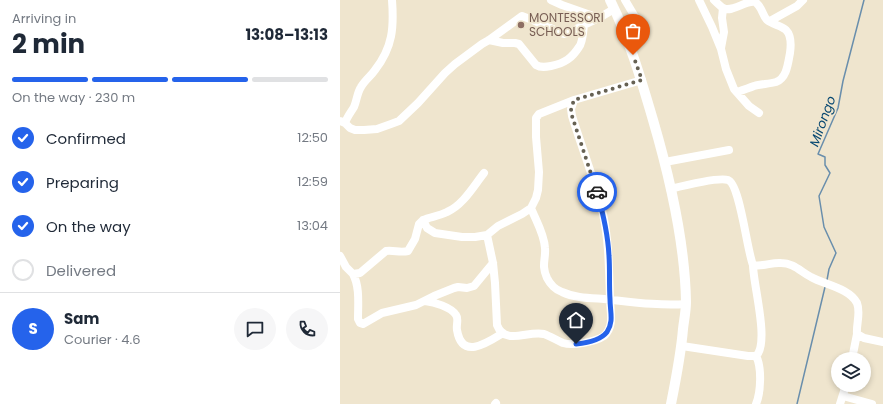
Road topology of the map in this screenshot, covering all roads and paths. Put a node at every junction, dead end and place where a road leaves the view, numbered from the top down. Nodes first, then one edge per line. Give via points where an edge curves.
1 (392, 0) edge
2 (551, 0) edge
3 (625, 0) edge
4 (699, 0) edge
5 (714, 0) edge
6 (803, 0) edge
7 (612, 5) edge
8 (723, 8) junction
9 (598, 18) junction
10 (770, 21) junction
11 (584, 26) junction
12 (644, 32) dead end
13 (489, 40) junction
14 (721, 49) junction
15 (642, 80) junction
16 (737, 92) junction
17 (574, 100) junction
18 (759, 113) dead end
19 (342, 122) edge
20 (729, 150) dead end
21 (665, 162) junction
22 (484, 174) dead end
23 (670, 188) junction
24 (531, 208) junction
25 (423, 220) junction
26 (486, 235) junction
27 (340, 256) edge
28 (493, 263) junction
29 (753, 265) junction
30 (343, 270) edge
31 (353, 274) junction
32 (610, 300) junction
33 (425, 301) junction
34 (686, 304) junction
35 (503, 333) junction
36 (857, 334) junction
37 (883, 342) edge
38 (682, 346) junction
39 (853, 352) edge
40 (756, 356) junction
41 (841, 400) edge
42 (671, 404) edge
43 (756, 404) edge
44 (872, 404) edge

1 - 19 street via 392,31 388,47 376,70 360,89 354,107
2 - 9 street
3 - 12 street
4 - 14 street
5 - 8 street
6 - 10 street
7 - 9 street
7 - 15 main road
8 - 10 street via 752,1 758,4 766,19
8 - 14 street via 724,32
9 - 11 street
10 - 16 street via 785,29 790,38 786,72 776,82
11 - 13 street via 563,34 522,16
11 - 13 street via 581,44 572,55 562,64 547,67 536,65 519,44
13 - 19 street via 445,73 399,120 377,129 364,130 355,130
14 - 16 street via 726,69
15 - 17 street
15 - 21 main road
16 - 18 street
17 - 24 street via 539,114 536,118 539,172 538,190
17 - 32 street via 572,116 603,215 609,255
20 - 21 street
21 - 23 main road
22 - 25 street via 454,207
23 - 29 street via 716,180 732,182
23 - 34 main road via 682,252
24 - 26 street
24 - 32 street via 545,248 543,265 547,278 554,287 579,297
25 - 26 street via 427,228 436,233 462,237
25 - 31 street via 408,251 386,251 360,273
26 - 28 street
27 - 30 street
28 - 33 street via 474,286 458,287
28 - 35 street via 498,325
29 - 36 street via 780,262 790,264 848,294 857,305
29 - 40 street via 760,308 761,335 760,349
30 - 31 street
31 - 33 street via 358,290 358,322 361,324 382,313
32 - 34 street via 665,305
32 - 35 street via 611,325 603,336 586,343 563,343 543,334 508,336
33 - 35 street via 444,306 455,314 456,329 463,345 476,347
34 - 38 main road
36 - 37 street
36 - 39 street
38 - 40 street
38 - 42 main road
40 - 43 street via 760,367 760,390
41 - 44 street

